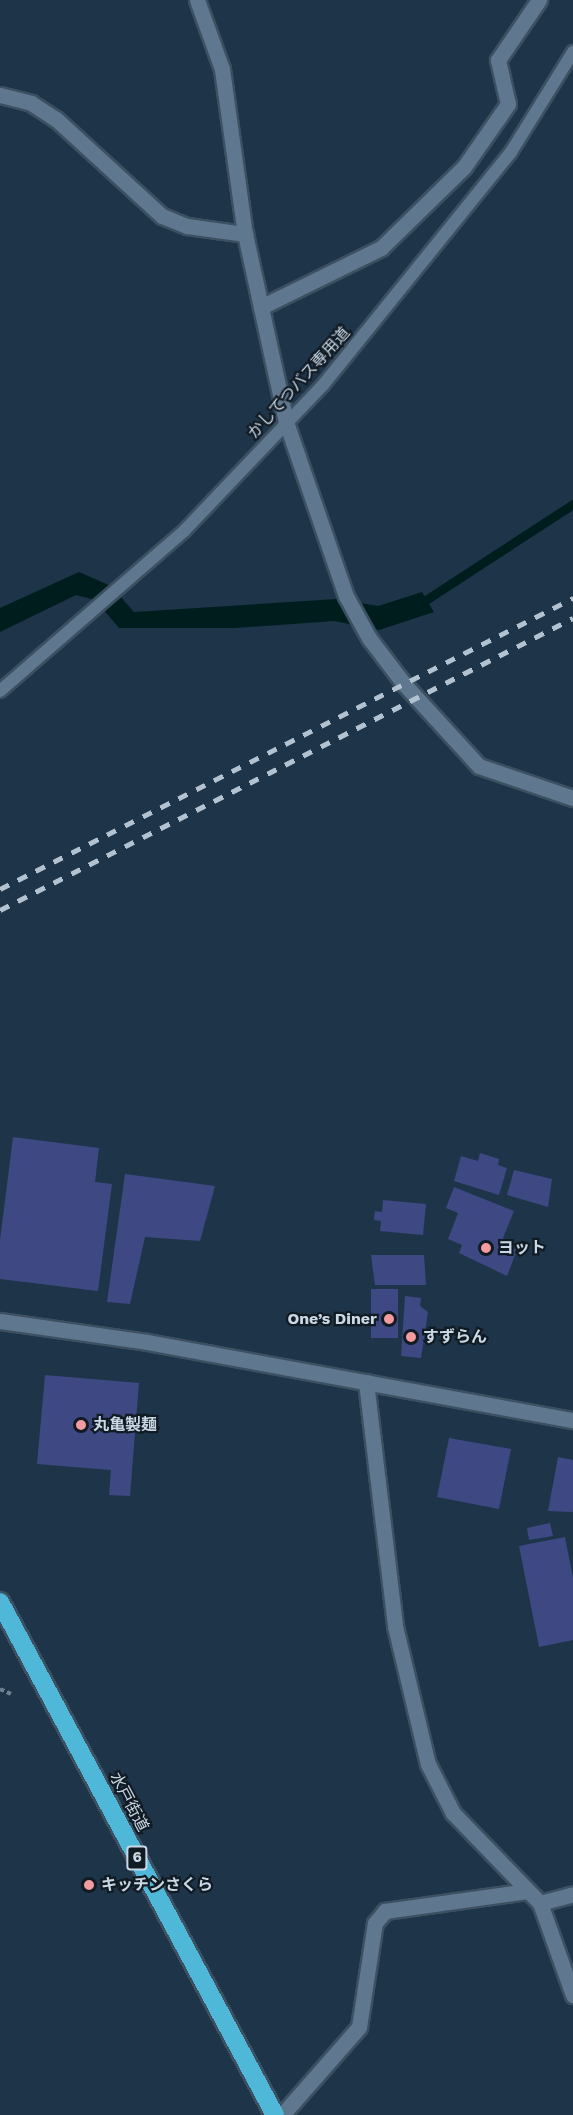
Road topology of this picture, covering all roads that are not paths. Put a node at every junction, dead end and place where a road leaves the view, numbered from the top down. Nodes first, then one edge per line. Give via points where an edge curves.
1 (197, 0) edge
2 (539, 0) edge
3 (573, 52) edge
4 (0, 94) edge
5 (245, 234) junction
6 (261, 308) junction
7 (286, 422) junction
8 (0, 691) edge
9 (573, 798) edge
10 (0, 1322) edge
11 (366, 1382) junction
12 (573, 1420) edge
13 (0, 1602) edge
14 (527, 1891) junction
15 (573, 1894) edge
16 (540, 1903) junction
17 (573, 1995) edge
18 (275, 2115) edge
19 (282, 2115) edge

1 - 5 street via 222,69
2 - 6 street via 498,60 508,104 464,166 381,248
3 - 7 lane, かしてつバス専用道 via 490,179 323,385
4 - 5 street via 31,104 56,118 162,216 187,226
5 - 6 street
6 - 7 street
7 - 8 lane, かしてつバス専用道 via 184,531
7 - 9 street via 346,596 369,638 404,684 479,766
10 - 11 street via 136,1340
11 - 12 street
11 - 14 street via 395,1626 428,1764 453,1814
13 - 18 highway, 水戸街道 / 6
14 - 16 street
14 - 19 street via 385,1911 375,1923 358,2028
15 - 16 street
16 - 17 street

